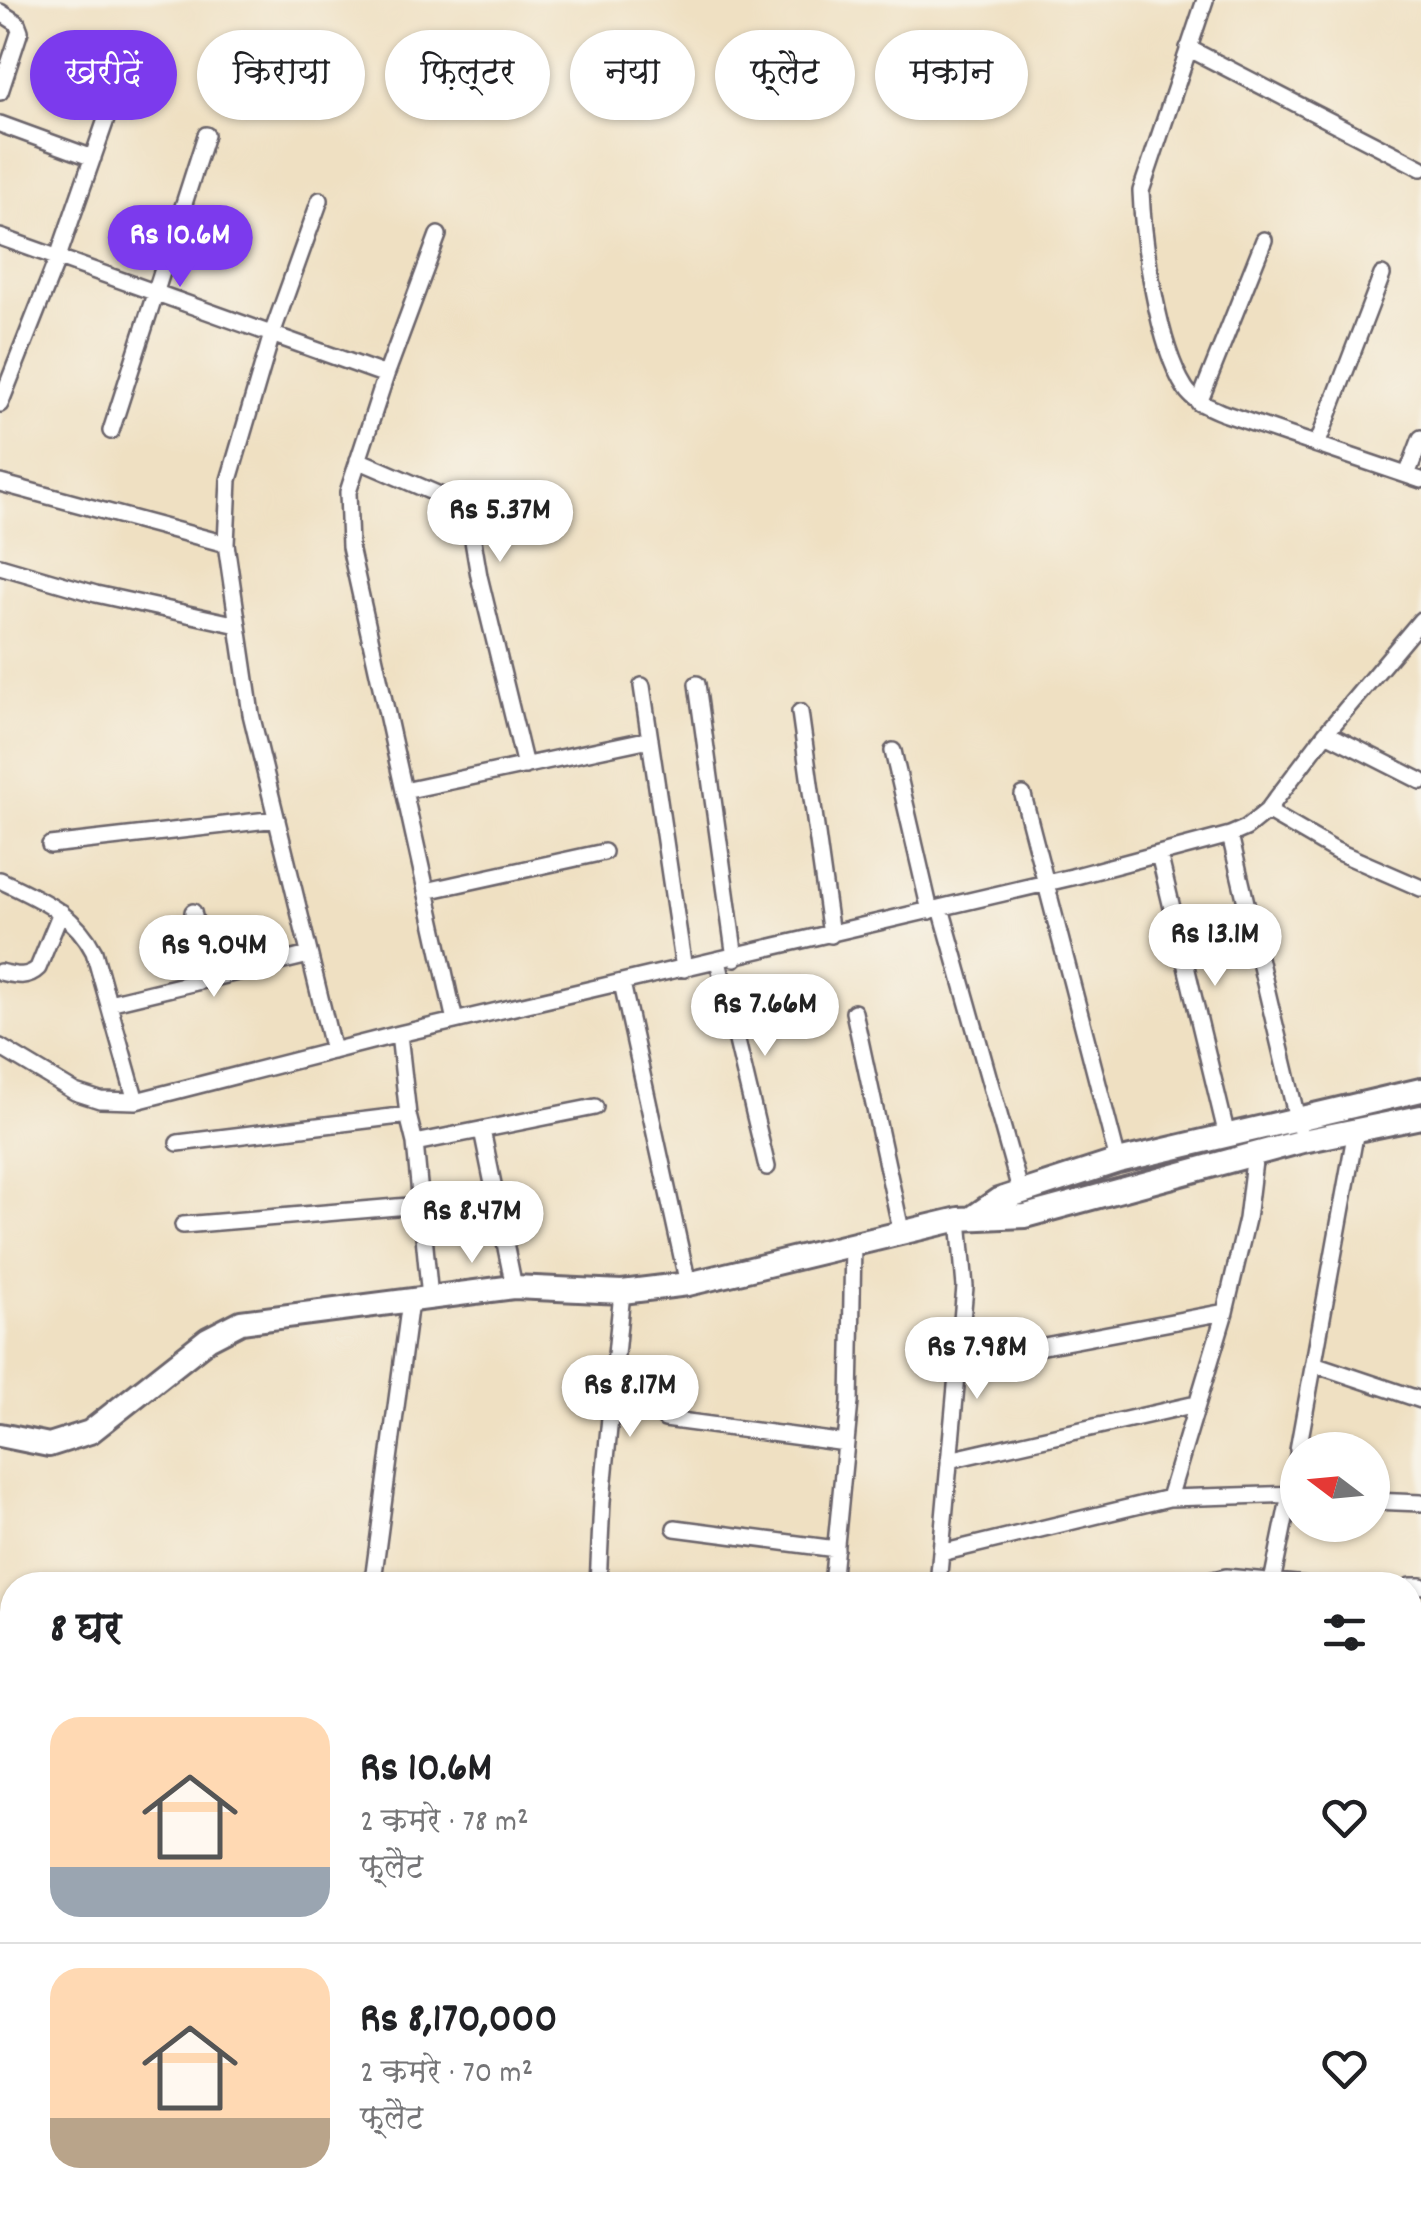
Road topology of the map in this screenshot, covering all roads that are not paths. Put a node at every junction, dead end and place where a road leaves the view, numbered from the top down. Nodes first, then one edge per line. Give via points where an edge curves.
1 (1205, 0) edge
2 (0, 12) edge
3 (1188, 48) junction
4 (0, 92) edge
5 (106, 120) edge
6 (0, 124) edge
7 (206, 135) dead end
8 (92, 158) junction
9 (1421, 168) edge
10 (320, 200) dead end
11 (438, 235) dead end
12 (0, 236) edge
13 (1264, 240) dead end
14 (58, 257) junction
15 (1382, 275) dead end
16 (156, 292) junction
17 (272, 334) junction
18 (386, 375) junction
19 (1199, 403) junction
20 (0, 404) edge
21 (110, 432) dead end
22 (1421, 438) edge
23 (1318, 444) junction
24 (358, 460) junction
25 (1414, 477) edge
26 (0, 483) edge
27 (226, 544) junction
28 (0, 566) edge
29 (1421, 620) edge
30 (238, 625) junction
31 (698, 684) dead end
32 (642, 686) dead end
33 (800, 712) dead end
34 (1326, 733) junction
35 (650, 739) junction
36 (893, 751) dead end
37 (525, 766) junction
38 (1421, 781) edge
39 (404, 791) junction
40 (1023, 795) dead end
41 (1266, 810) junction
42 (276, 819) junction
43 (1230, 835) junction
44 (50, 846) dead end
45 (604, 852) dead end
46 (1159, 854) junction
47 (0, 880) edge
48 (1045, 884) junction
49 (1421, 888) edge
50 (426, 891) junction
51 (935, 910) junction
52 (61, 912) junction
53 (193, 912) dead end
54 (831, 935) junction
55 (310, 955) junction
56 (727, 960) junction
57 (684, 969) junction
58 (0, 972) edge
59 (208, 979) junction
60 (622, 983) junction
61 (109, 1003) junction
62 (854, 1012) dead end
63 (455, 1021) junction
64 (399, 1034) junction
65 (0, 1047) edge
66 (333, 1051) junction
67 (1421, 1090) edge
68 (136, 1101) junction
69 (594, 1108) dead end
70 (408, 1115) junction
71 (1297, 1117) junction
72 (1421, 1117) edge
73 (482, 1130) junction
74 (1356, 1130) junction
75 (1227, 1136) junction
76 (1302, 1141) junction
77 (416, 1143) junction
78 (178, 1144) dead end
79 (1255, 1153) junction
80 (1118, 1161) junction
81 (767, 1167) dead end
82 (1021, 1193) junction
83 (420, 1206) junction
84 (967, 1217) junction
85 (183, 1225) dead end
86 (902, 1230) junction
87 (853, 1243) junction
88 (688, 1284) junction
89 (514, 1287) junction
90 (622, 1292) junction
91 (420, 1300) junction
92 (1224, 1312) junction
93 (1039, 1347) dead end
94 (1314, 1364) junction
95 (1421, 1400) edge
96 (1196, 1404) junction
97 (665, 1419) dead end
98 (1302, 1432) edge
99 (0, 1434) edge
100 (846, 1443) junction
101 (950, 1460) junction
102 (1280, 1494) edge
103 (1169, 1498) junction
104 (1390, 1502) edge
105 (1421, 1503) edge
106 (674, 1528) dead end
107 (1282, 1542) edge
108 (836, 1548) junction
109 (941, 1553) junction
110 (375, 1572) edge
111 (599, 1572) edge
112 (833, 1572) edge
113 (939, 1572) edge
114 (1274, 1572) edge

1 - 3 street
2 - 4 street via 20,32
3 - 9 street
3 - 19 street via 1148,162 1142,224 1171,355
5 - 8 street
6 - 8 street
7 - 16 street
8 - 14 street
10 - 17 street
11 - 18 street
12 - 14 street
13 - 19 street
14 - 16 street
14 - 20 street
15 - 23 street
16 - 17 street
16 - 21 street
17 - 18 street
17 - 27 street via 229,480
18 - 24 street
19 - 23 street
22 - 25 street
23 - 25 street
24 - 37 street via 451,500 469,517
24 - 39 street via 346,507 350,546
26 - 27 street
27 - 30 street
28 - 30 street
29 - 34 street
30 - 42 street
31 - 56 street
32 - 35 street
33 - 54 street
34 - 38 street
34 - 41 street
35 - 37 street
35 - 57 street
36 - 51 street
37 - 39 street
39 - 50 street
40 - 48 street
41 - 43 street
41 - 49 street via 1336,851
42 - 44 street
42 - 55 street
43 - 46 street
43 - 71 street
45 - 50 street
46 - 48 street
46 - 75 street
47 - 52 street
48 - 51 street
48 - 80 street
50 - 63 street
51 - 54 street
51 - 82 street
52 - 58 street via 31,975
52 - 61 street via 85,934
53 - 59 street
54 - 56 street
55 - 59 street
55 - 66 street
56 - 57 street
56 - 81 street
57 - 60 street
59 - 61 street
60 - 63 street
60 - 88 street
61 - 68 street
62 - 86 street
63 - 64 street
64 - 66 street
64 - 70 street
65 - 68 street via 75,1092
66 - 68 street
67 - 71 street
69 - 73 street
70 - 77 street
70 - 78 street
71 - 75 street
71 - 76 street
72 - 74 street
73 - 77 street
73 - 89 street
74 - 76 street
74 - 94 street
75 - 80 street
76 - 79 street
77 - 83 street
79 - 84 street via 1025,1216
79 - 92 street
80 - 82 street
82 - 84 street
83 - 85 street
83 - 91 street
84 - 86 street
84 - 101 street
86 - 87 street
87 - 88 street
87 - 100 street
88 - 90 street
89 - 90 street
89 - 91 street
90 - 111 street
91 - 99 street via 241,1322 90,1432 49,1446
91 - 110 street
92 - 93 street
92 - 96 street
94 - 95 street
94 - 98 street
96 - 101 street
96 - 103 street
97 - 100 street
100 - 108 street
101 - 109 street
102 - 103 street
103 - 109 street
104 - 105 street
106 - 108 street
107 - 114 street
108 - 112 street
109 - 113 street

